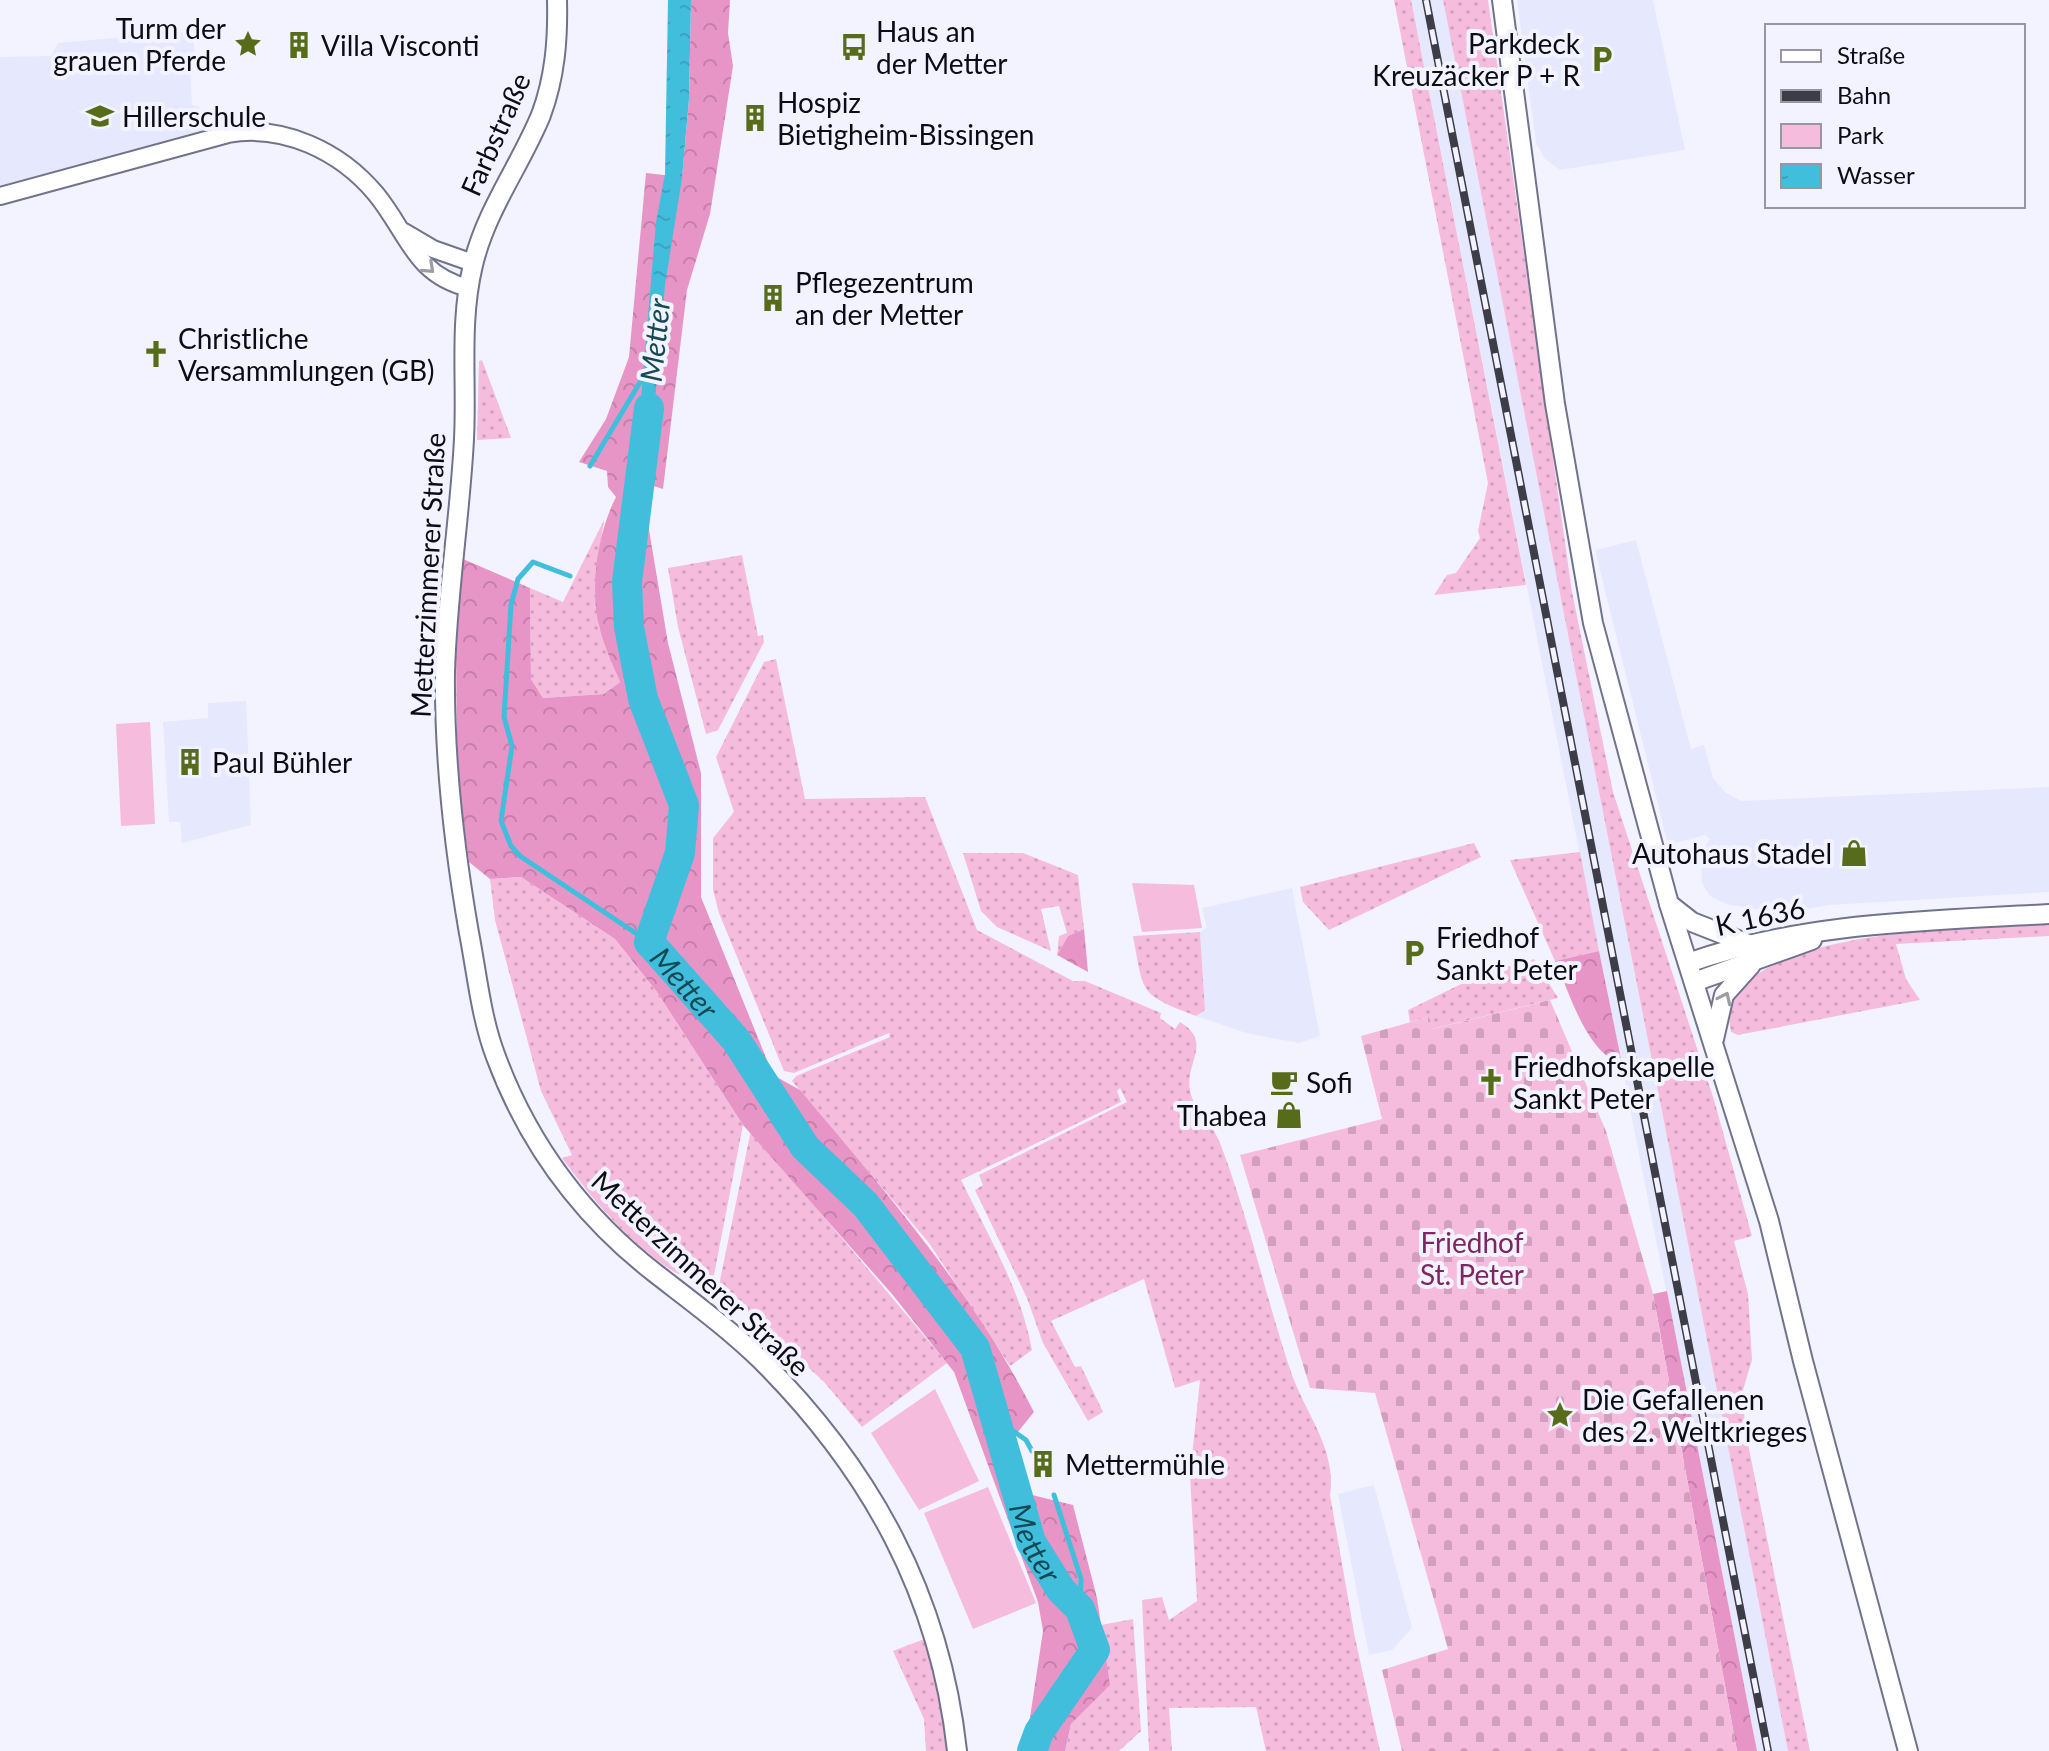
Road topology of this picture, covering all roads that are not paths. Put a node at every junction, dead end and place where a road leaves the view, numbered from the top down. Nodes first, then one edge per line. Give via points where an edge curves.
1 (557, 0) edge
2 (1502, 0) edge
3 (0, 196) edge
4 (402, 231) junction
5 (473, 263) junction
6 (469, 288) junction
7 (1669, 904) junction
8 (2049, 914) edge
9 (1837, 930) junction
10 (1748, 944) junction
11 (1754, 962) junction
12 (1688, 963) junction
13 (1694, 982) junction
14 (1714, 1042) junction
15 (957, 1751) edge
16 (1908, 1751) edge

1 - 5 main road, Farbstraße via 552,80
2 - 7 main road via 1577,546 1614,707
3 - 4 street via 252,129 290,136 348,167
4 - 5 street
4 -> 6 street via 424,266
5 - 6 main road, Farbstraße
6 - 15 main road, Metterzimmerer Straße via 465,436 445,670 447,770 461,886 493,1051 516,1106 565,1186 653,1272 758,1357 822,1426 870,1493 911,1569 934,1633
7 - 10 main road via 1692,922
7 - 12 main road
8 - 9 main road, K 1636
9 - 10 main road, K 1636
9 - 11 main road, K 1636
10 - 12 main road, K 1636
11 - 13 main road, K 1636
14 -> 11 main road via 1724,995
12 - 13 main road
13 - 14 main road
14 - 16 main road via 1769,1221

